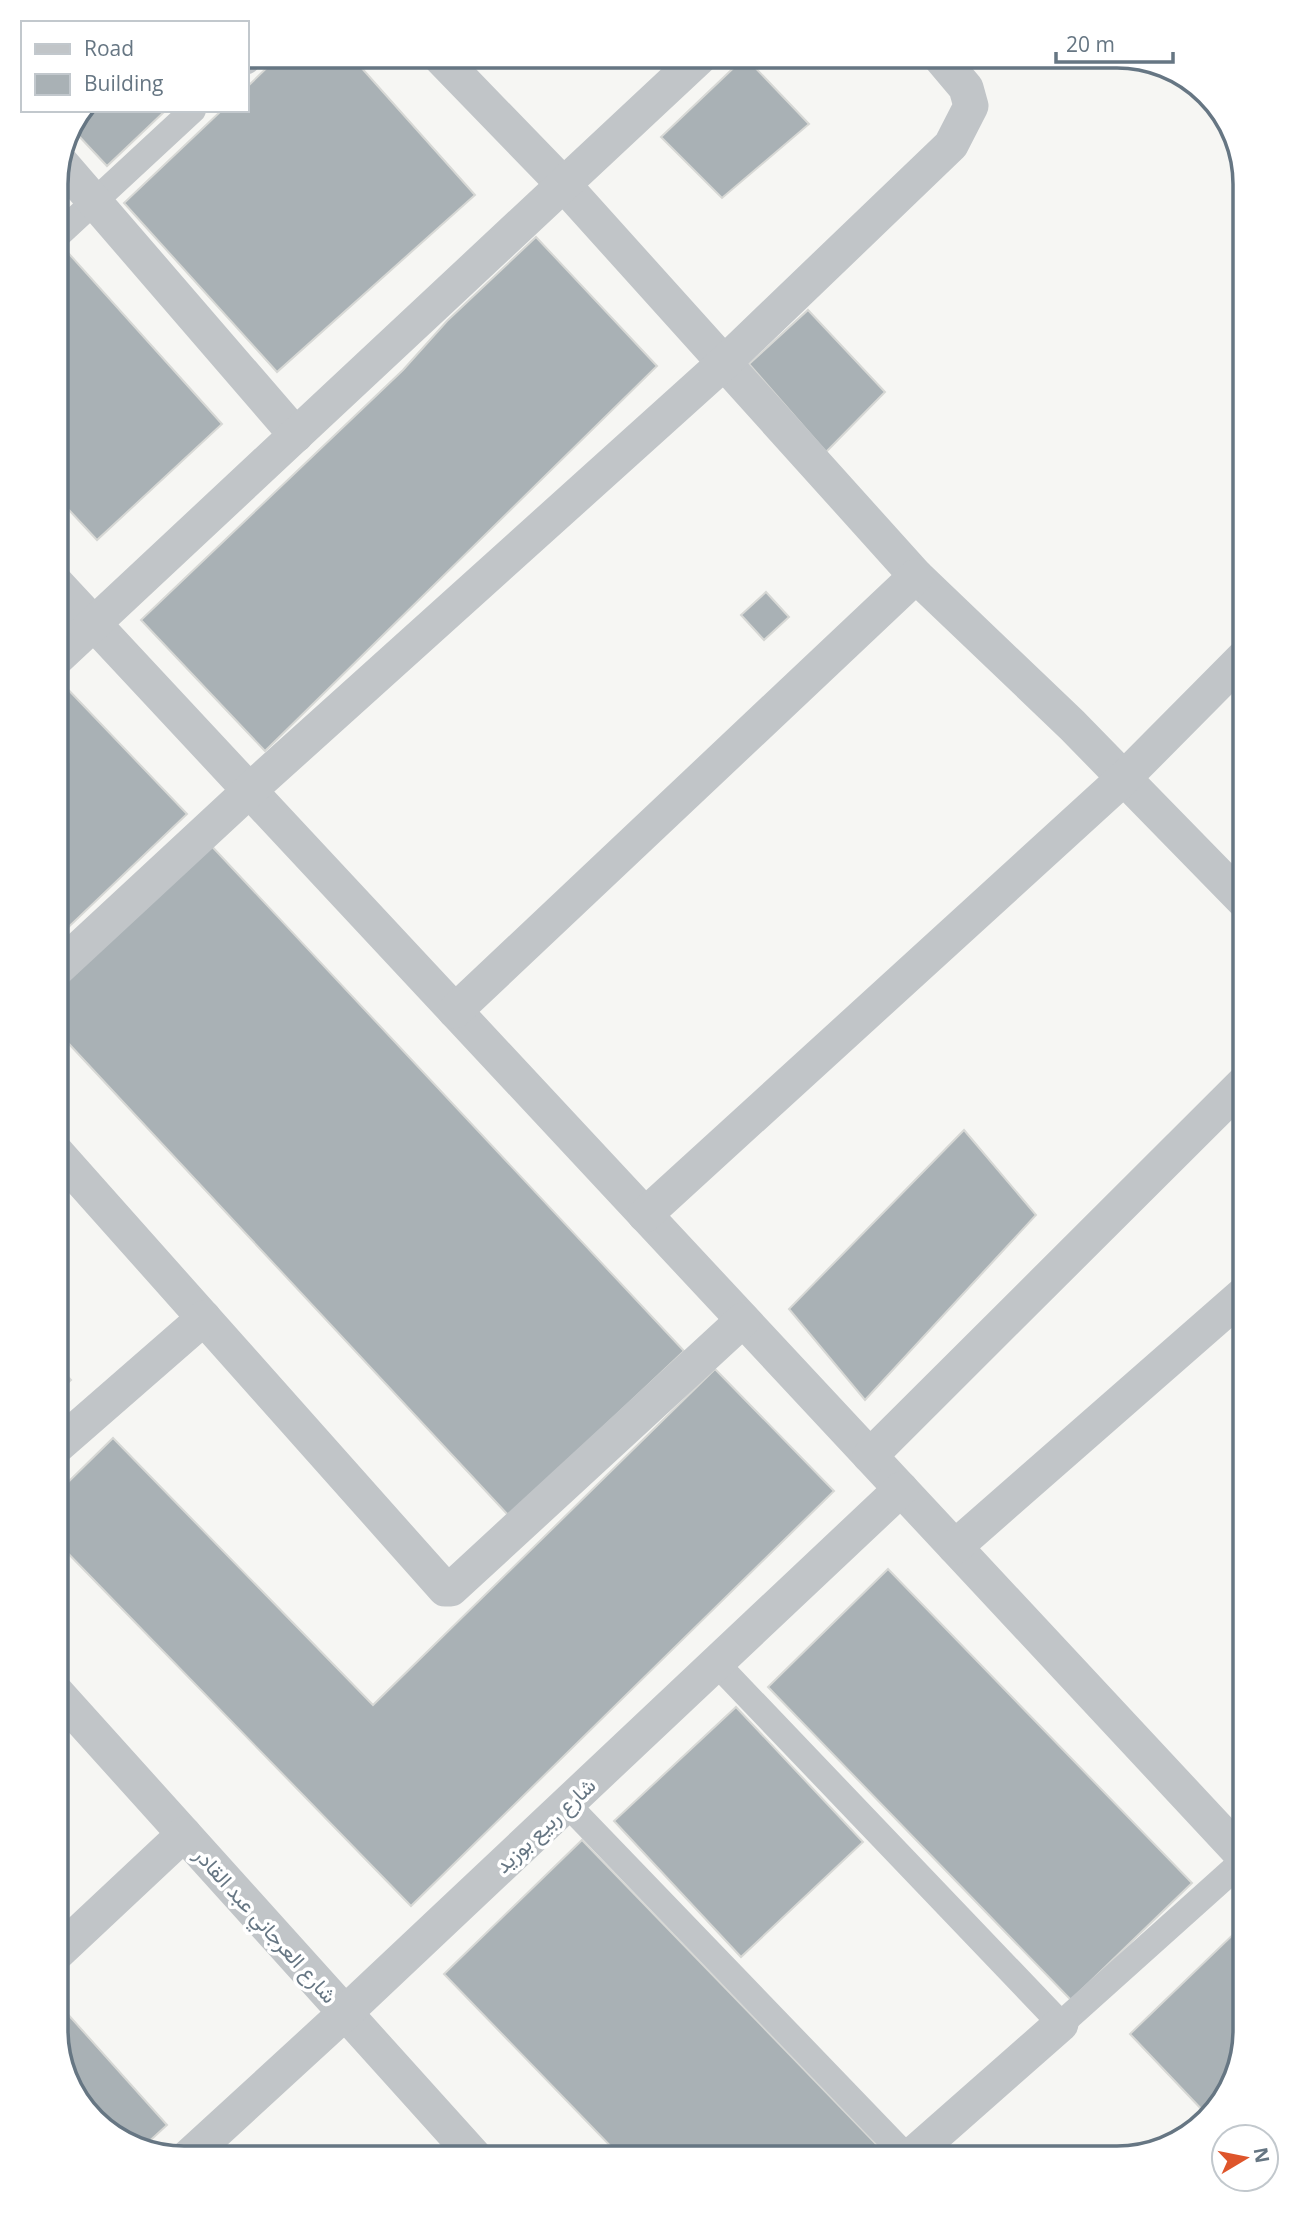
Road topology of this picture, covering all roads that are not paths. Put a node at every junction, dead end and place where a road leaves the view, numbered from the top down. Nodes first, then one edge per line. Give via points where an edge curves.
1 (451, 68) edge
2 (688, 68) edge
3 (949, 68) edge
4 (191, 112) edge
5 (69, 172) edge
6 (563, 184) junction
7 (93, 201) junction
8 (68, 225) edge
9 (726, 362) junction
10 (296, 435) junction
11 (916, 576) junction
12 (68, 596) edge
13 (94, 624) junction
14 (68, 648) edge
15 (1233, 668) edge
16 (1124, 778) junction
17 (250, 790) junction
18 (1233, 890) edge
19 (68, 959) edge
20 (455, 1011) junction
21 (1233, 1094) edge
22 (68, 1165) edge
23 (645, 1215) junction
24 (1233, 1304) edge
25 (204, 1318) junction
26 (743, 1320) junction
27 (68, 1437) edge
28 (870, 1456) junction
29 (901, 1489) junction
30 (955, 1547) junction
31 (716, 1663) junction
32 (68, 1705) edge
33 (567, 1804) junction
34 (184, 1834) junction
35 (1233, 1845) edge
36 (1233, 1869) edge
37 (68, 1943) edge
38 (345, 2013) junction
39 (1061, 2024) junction
40 (200, 2146) edge
41 (465, 2146) edge
42 (896, 2146) edge
43 (946, 2146) edge

1 - 6 street
2 - 6 street
3 - 9 street via 966,88 971,106 951,145
4 - 7 street
5 - 7 street
6 - 9 street
6 - 10 street
7 - 8 street
7 - 10 street
9 - 11 street
9 - 17 street
10 - 13 street
11 - 16 street
11 - 20 street
12 - 13 street
13 - 14 street
13 - 17 street
15 - 16 street
16 - 18 street
16 - 23 street
17 - 19 street
17 - 20 street
20 - 23 street
21 - 28 street
22 - 25 street
23 - 26 street
24 - 30 street
25 - 26 street via 449,1590
25 - 27 street
26 - 28 street
28 - 29 street
29 - 30 street
29 - 31 street, شارع ربيع بوزيد
30 - 35 street
31 - 33 street, شارع ربيع بوزيد
31 - 39 street
32 - 34 street, شارع العرجاني عبد القادر
33 - 38 street, شارع ربيع بوزيد
33 - 42 street
34 - 37 street
34 - 38 street, شارع العرجاني عبد القادر
36 - 39 street
38 - 40 street, شارع ربيع بوزيد
38 - 41 street, شارع العرجاني عبد القادر
39 - 43 street

